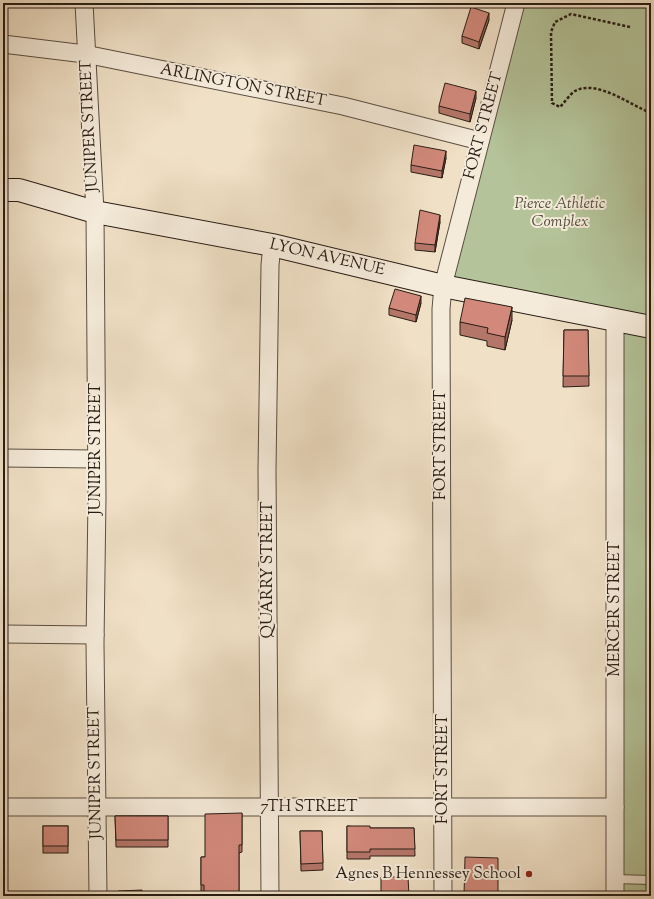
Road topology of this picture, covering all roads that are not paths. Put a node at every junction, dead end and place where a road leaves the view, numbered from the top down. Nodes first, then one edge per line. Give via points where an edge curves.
1 (84, 3) edge
2 (516, 3) edge
3 (3, 44) edge
4 (85, 54) junction
5 (480, 141) junction
6 (3, 190) edge
7 (95, 212) junction
8 (272, 245) junction
9 (444, 286) junction
10 (615, 322) junction
11 (651, 328) edge
12 (3, 458) edge
13 (95, 459) junction
14 (3, 634) edge
15 (95, 634) junction
16 (443, 806) junction
17 (3, 807) edge
18 (269, 807) junction
19 (615, 807) junction
20 (97, 808) junction
21 (651, 880) edge
22 (615, 888) edge
23 (98, 896) edge
24 (270, 896) edge
25 (443, 896) edge

1 - 4 street, JUNIPER STREET
2 - 5 street, FORT STREET
3 - 4 street, ARLINGTON STREET
4 - 5 street, ARLINGTON STREET via 343,106
4 - 7 street, JUNIPER STREET
5 - 9 street, FORT STREET
6 - 7 street, LYON AVENUE via 19,190
7 - 8 street, LYON AVENUE
7 - 13 street, JUNIPER STREET
8 - 9 street, LYON AVENUE
8 - 18 street, QUARRY STREET via 267,470
9 - 10 street, LYON AVENUE
9 - 16 street, FORT STREET via 441,309
10 - 11 street, LYON AVENUE
10 - 19 street, MERCER STREET
12 - 13 street
13 - 15 street, JUNIPER STREET
14 - 15 street
15 - 20 street, JUNIPER STREET
16 - 18 street, 7TH STREET
16 - 19 street, 7TH STREET
16 - 25 street, FORT STREET
17 - 20 street, 7TH STREET
18 - 20 street, 7TH STREET
18 - 24 street, QUARRY STREET
19 - 22 street, MERCER STREET
20 - 23 street, JUNIPER STREET
21 - 22 lane

